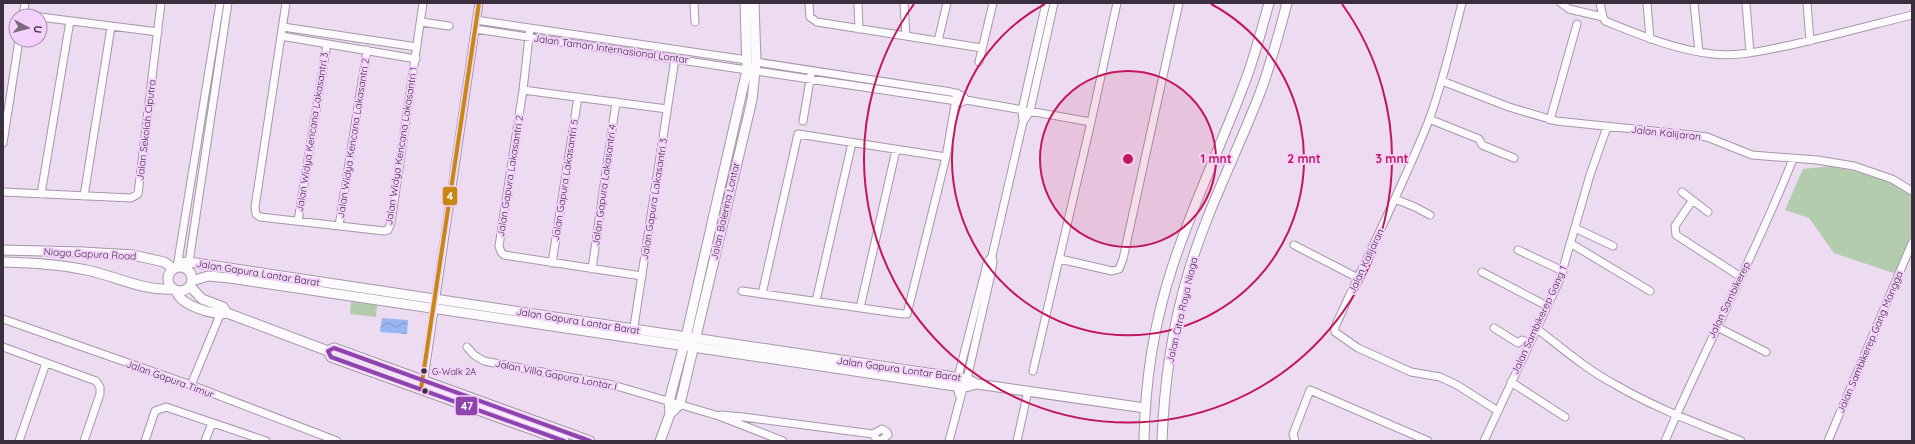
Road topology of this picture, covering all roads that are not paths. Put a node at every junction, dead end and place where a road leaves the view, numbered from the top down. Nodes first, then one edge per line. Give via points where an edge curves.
1 (161, 3) edge
2 (220, 3) edge
3 (228, 3) edge
4 (286, 3) edge
5 (423, 3) edge
6 (479, 3) edge
7 (694, 3) edge
8 (745, 3) edge
9 (754, 3) edge
10 (809, 3) edge
11 (858, 3) edge
12 (904, 3) edge
13 (947, 3) edge
14 (993, 3) edge
15 (1046, 3) edge
16 (1054, 3) edge
17 (1117, 3) edge
18 (1179, 3) edge
19 (1269, 3) edge
20 (1287, 3) edge
21 (1462, 3) edge
22 (1561, 3) edge
23 (1600, 3) edge
24 (1647, 3) edge
25 (1694, 3) edge
26 (1746, 3) edge
27 (1806, 3) edge
28 (1912, 15) edge
29 (1603, 16) junction
30 (48, 18) edge
31 (476, 20) junction
32 (70, 21) junction
33 (420, 22) junction
34 (695, 22) dead end
35 (1577, 24) dead end
36 (283, 26) junction
37 (449, 26) dead end
38 (110, 27) junction
39 (530, 28) junction
40 (475, 29) junction
41 (859, 29) junction
42 (158, 32) junction
43 (281, 36) junction
44 (906, 36) junction
45 (529, 37) junction
46 (1650, 39) junction
47 (938, 41) junction
48 (1810, 41) junction
49 (327, 44) junction
50 (638, 44) junction
51 (417, 47) junction
52 (19, 48) edge
53 (982, 48) junction
54 (367, 50) junction
55 (1699, 52) junction
56 (637, 53) junction
57 (1750, 53) junction
58 (416, 59) junction
59 (675, 59) junction
60 (979, 62) dead end
61 (752, 66) junction
62 (812, 70) junction
63 (810, 79) junction
64 (1442, 81) junction
65 (917, 87) junction
66 (523, 90) junction
67 (916, 95) junction
68 (578, 97) junction
69 (956, 97) junction
70 (616, 102) junction
71 (667, 109) junction
72 (1022, 110) junction
73 (1030, 111) junction
74 (737, 114) junction
75 (748, 117) junction
76 (1429, 120) junction
77 (1550, 120) junction
78 (802, 121) dead end
79 (1023, 122) junction
80 (1092, 122) junction
81 (1607, 127) junction
82 (3, 143) edge
83 (852, 143) junction
84 (896, 150) junction
85 (946, 157) junction
86 (1514, 158) dead end
87 (1793, 159) junction
88 (1912, 191) edge
89 (3, 192) edge
90 (1682, 192) dead end
91 (41, 194) junction
92 (84, 196) junction
93 (1395, 199) junction
94 (1692, 201) junction
95 (1708, 212) dead end
96 (1430, 215) dead end
97 (298, 221) junction
98 (339, 226) junction
99 (1575, 228) junction
100 (1570, 243) junction
101 (1912, 243) edge
102 (1294, 245) dead end
103 (1613, 246) dead end
104 (3, 250) edge
105 (1518, 250) dead end
106 (1060, 259) junction
107 (3, 262) edge
108 (189, 262) junction
109 (552, 262) junction
110 (176, 267) junction
111 (592, 269) junction
112 (1172, 270) junction
113 (1563, 271) junction
114 (1482, 272) dead end
115 (1188, 274) junction
116 (642, 276) junction
117 (1741, 277) junction
118 (1358, 278) junction
119 (191, 283) junction
120 (174, 290) junction
121 (742, 291) dead end
122 (1650, 291) dead end
123 (762, 294) junction
124 (436, 299) junction
125 (816, 301) junction
126 (1547, 306) junction
127 (860, 308) junction
128 (434, 309) junction
129 (223, 312) junction
130 (3, 319) edge
131 (1717, 327) junction
132 (1494, 328) dead end
133 (1536, 328) junction
134 (633, 334) junction
135 (689, 342) junction
136 (1530, 343) junction
137 (467, 347) dead end
138 (3, 348) edge
139 (1766, 352) dead end
140 (46, 363) junction
141 (1033, 371) dead end
142 (1511, 382) junction
143 (191, 385) junction
144 (422, 385) junction
145 (961, 385) junction
146 (1028, 391) junction
147 (669, 401) junction
148 (680, 404) junction
149 (1144, 408) junction
150 (1498, 411) junction
151 (670, 414) junction
152 (1676, 414) junction
153 (719, 416) junction
154 (1565, 417) dead end
155 (212, 423) junction
156 (873, 434) junction
157 (19, 441) edge
158 (84, 441) edge
159 (145, 441) edge
160 (205, 441) edge
161 (266, 441) edge
162 (337, 441) edge
163 (564, 441) edge
164 (590, 441) edge
165 (660, 441) edge
166 (783, 441) edge
167 (879, 441) edge
168 (949, 441) edge
169 (1017, 441) edge
170 (1144, 441) edge
171 (1162, 441) edge
172 (1295, 441) edge
173 (1428, 441) edge
174 (1484, 441) edge
175 (1665, 441) edge
176 (1741, 441) edge
177 (1828, 441) edge

1 - 42 street, Jalan Sekolah Ciputra
2 - 110 street
3 - 108 street
4 - 36 street, Jalan Widya Kencana Lakasantri 1
5 - 33 street, Jalan Widya Kencana Lakasantri 1
6 - 31 street
7 - 34 street
8 - 61 street, Jalan Balerina Lontar
9 - 61 street, Jalan Balerina Lontar
10 - 41 street via 813,21
11 - 41 street
12 - 44 street
13 - 47 street
14 - 53 street
15 - 72 street
16 - 73 street
17 - 80 street
18 - 106 street via 1119,269 1112,271
19 - 112 street, Jalan Citra Raya Niaga via 1244,86
20 - 115 street, Jalan Citra Raya Niaga via 1260,93
21 - 64 street, Jalan Kalijaran
22 - 29 street via 1569,9
23 - 29 street
24 - 46 street
25 - 55 street
26 - 57 street
27 - 48 street
28 - 48 street
29 - 46 street via 1605,21
30 - 32 street
31 - 39 street, Jalan Taman Internasional Lontar
31 - 40 street
32 - 38 street
32 - 91 street
33 - 37 street
33 - 51 street, Jalan Widya Kencana Lakasantri 1
35 - 77 street
36 - 43 street, Jalan Widya Kencana Lakasantri 1
36 - 51 street
38 - 42 street
38 - 92 street
39 - 45 street, Jalan Gapura Lakasantri 2
39 - 50 street, Jalan Taman Internasional Lontar
40 - 45 street, Jalan Taman Internasional Lontar
40 - 124 street
41 - 44 street
42 - 92 street, Jalan Sekolah Ciputra via 138,194 131,198
43 - 49 street
43 - 97 street, Jalan Widya Kencana Lakasantri 1 via 255,212 260,217
44 - 47 street
45 - 56 street, Jalan Taman Internasional Lontar
45 - 66 street, Jalan Gapura Lakasantri 2
46 - 55 street
47 - 53 street
48 - 57 street
49 - 54 street
49 - 97 street, Jalan Widya Kencana Lakasantri 3
50 - 56 street
50 - 61 street, Jalan Taman Internasional Lontar
51 - 58 street, Jalan Widya Kencana Lakasantri 1
52 - 82 street
53 - 60 street
54 - 58 street
54 - 98 street, Jalan Widya Kencana Lakasantri 2
55 - 57 street via 1724,55
56 - 59 street, Jalan Taman Internasional Lontar
58 - 98 street, Jalan Widya Kencana Lakasantri 1 via 388,230
59 - 61 street, Jalan Taman Internasional Lontar
59 - 71 street, Jalan Gapura Lakasantri 3
61 - 62 street, Jalan Taman Internasional Lontar
61 - 63 street, Jalan Taman Internasional Lontar
61 - 74 street, Jalan Balerina Lontar
61 - 75 street, Jalan Balerina Lontar
62 - 63 street
62 - 65 street, Jalan Taman Internasional Lontar
63 - 67 street, Jalan Taman Internasional Lontar
63 - 78 street
64 - 76 street, Jalan Kalijaran
64 - 77 street, Jalan Kalijaran
65 - 67 street
65 - 69 street, Jalan Taman Internasional Lontar
66 - 68 street
66 - 109 street, Jalan Gapura Lakasantri 2 via 500,249 504,255
67 - 69 street, Jalan Taman Internasional Lontar
68 - 70 street
68 - 109 street, Jalan Gapura Lakasantri 5
69 - 72 street, Jalan Taman Internasional Lontar via 962,102 966,100
69 - 85 street
70 - 71 street
70 - 111 street, Jalan Gapura Lakasantri 4
71 - 116 street, Jalan Gapura Lakasantri 3
72 - 73 street, Jalan Taman Internasional Lontar
72 - 79 street
73 - 79 street
73 - 80 street, Jalan Taman Internasional Lontar
74 - 75 street
74 - 135 street, Jalan Balerina Lontar
75 - 135 street, Jalan Balerina Lontar
76 - 86 street via 1479,139 1482,146
76 - 93 street, Jalan Kalijaran
77 - 81 street, Jalan Kalijaran
79 - 145 street via 992,256 987,263
80 - 106 street
81 - 87 street, Jalan Kalijaran via 1707,137 1752,155
81 - 99 street, Jalan Sambikerep Gang 1
83 - 84 street
83 - 123 street via 798,134
83 - 125 street
84 - 85 street
84 - 127 street
85 - 127 street via 908,312 903,314
87 - 88 street, Jalan Kalijaran via 1854,166 1892,178
87 - 117 street, Jalan Sambikerep
89 - 91 street, Jalan Sekolah Ciputra
90 - 94 street
91 - 92 street, Jalan Sekolah Ciputra
93 - 96 street
93 - 118 street, Jalan Kalijaran
94 - 95 street
94 - 117 street via 1675,226 1676,236
97 - 98 street, Jalan Widya Kencana Lakasantri 1
99 - 100 street, Jalan Sambikerep Gang 1
99 - 103 street
100 - 113 street, Jalan Sambikerep Gang 1
100 - 122 street
101 - 177 street, Jalan Sambikerep Gang Mangga
102 - 118 street
104 - 110 street, Niaga Gapura Road via 133,255
105 - 113 street
106 - 141 street
107 - 120 street, Niaga Gapura Road via 84,269 146,288
108 - 110 street, Jalan Gapura Lontar Barat
108 - 124 street, Jalan Gapura Lontar Barat
109 - 111 street, Jalan Gapura Lakasantri 2
110 - 119 street via 186,269 191,274
110 - 120 street via 169,279
111 - 116 street, Jalan Gapura Lakasantri 2
112 - 115 street
112 - 149 street, Jalan Citra Raya Niaga via 1156,328
113 - 126 street, Jalan Sambikerep Gang 1
114 - 126 street
115 - 171 street, Jalan Citra Raya Niaga via 1174,333
116 - 134 street, Jalan Gapura Lakasantri 3
117 - 131 street, Jalan Sambikerep
118 - 150 street, Jalan Kalijaran via 1335,330 1337,335 1358,348 1411,372 1440,377 1457,385
119 - 120 street via 182,291
119 - 128 street, Jalan Gapura Lontar Barat via 208,276 230,278
119 - 129 street via 202,299
120 - 129 street via 185,302
121 - 123 street
123 - 125 street
124 - 128 street
124 - 134 street, Jalan Gapura Lontar Barat
125 - 127 street
126 - 133 street, Jalan Sambikerep Gang 1
128 - 134 street, Jalan Gapura Lontar Barat
128 - 144 street
129 - 143 street
129 - 144 street
130 - 143 street, Jalan Gapura Timur
131 - 139 street
131 - 152 street, Jalan Sambikerep
132 - 136 street via 1518,343 1522,340
133 - 136 street, Jalan Sambikerep Gang 1
133 - 152 street via 1603,378
134 - 135 street, Jalan Gapura Lontar Barat
135 - 145 street, Jalan Gapura Lontar Barat
135 - 147 street, Jalan Balerina Lontar
135 - 148 street, Jalan Balerina Lontar
136 - 142 street, Jalan Sambikerep Gang 1
137 - 147 street, Jalan Villa Gapura Lontar I via 474,356 496,365 589,380
138 - 140 street
140 - 157 street
140 - 158 street via 96,381 100,387
142 - 150 street, Jalan Sambikerep Gang 1
142 - 154 street
143 - 162 street, Jalan Gapura Timur
144 - 163 street
144 - 164 street
145 - 146 street, Jalan Gapura Lontar Barat via 977,384
145 - 168 street
146 - 149 street, Jalan Gapura Lontar Barat
146 - 169 street
147 - 148 street, Jalan Villa Gapura Lontar I
147 - 151 street, Jalan Balerina Lontar
148 - 151 street, Jalan Balerina Lontar
148 - 153 street, Jalan Villa Gapura Lontar I
149 - 170 street, Jalan Citra Raya Niaga
150 - 174 street, Jalan Sambikerep Gang 1
151 - 165 street, Jalan Balerina Lontar
152 - 175 street, Jalan Sambikerep
152 - 176 street
153 - 156 street, Jalan Villa Gapura Lontar I
153 - 166 street, Jalan Villa Gapura Lontar I
155 - 159 street via 166,407 160,408 155,411
155 - 160 street
155 - 161 street
156 - 167 street, Jalan Villa Gapura Lontar I
156 - 167 street, Jalan Villa Gapura Lontar I via 882,429 887,432 888,435
172 - 173 street via 1293,434 1310,390

